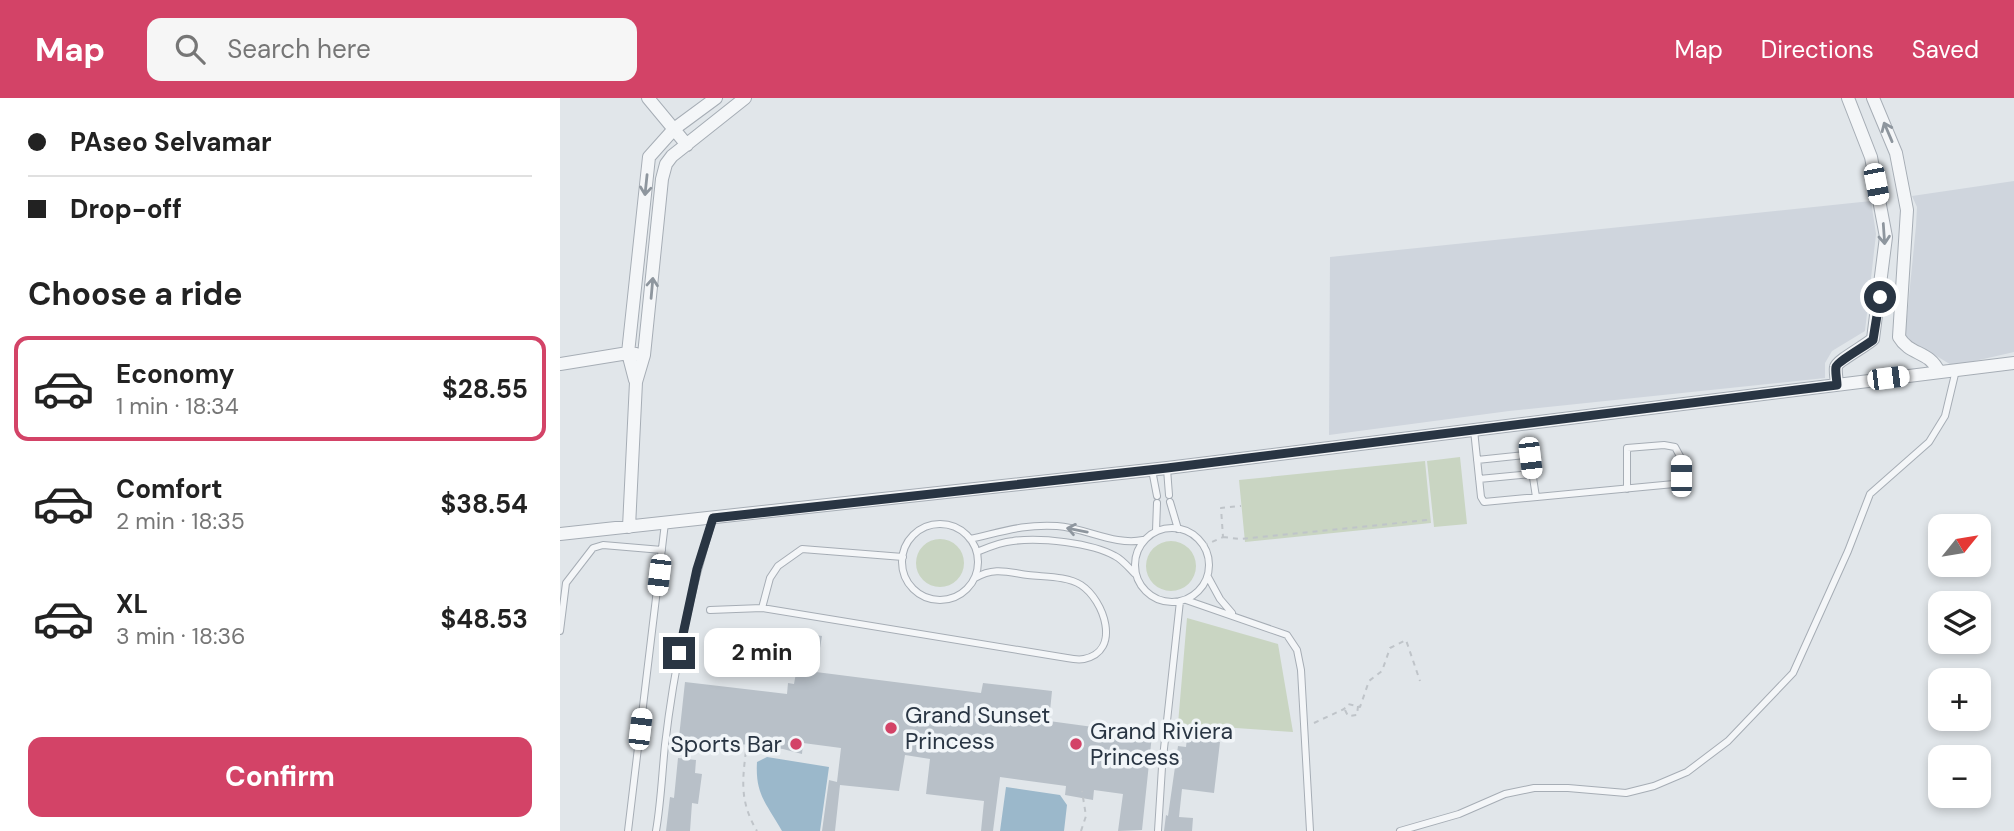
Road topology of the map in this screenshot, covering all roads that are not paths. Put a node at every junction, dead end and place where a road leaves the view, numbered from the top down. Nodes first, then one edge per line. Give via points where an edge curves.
1 (648, 98) edge
2 (716, 98) edge
3 (745, 98) edge
4 (1848, 98) edge
5 (1873, 98) edge
6 (674, 130) junction
7 (687, 145) junction
8 (628, 353) junction
9 (644, 355) junction
10 (2014, 363) edge
11 (560, 364) edge
12 (1956, 370) junction
13 (1939, 372) junction
14 (636, 382) junction
15 (1837, 385) junction
16 (1474, 430) junction
17 (1477, 460) junction
18 (1167, 468) junction
19 (1152, 470) junction
20 (1532, 474) junction
21 (1479, 479) junction
22 (1628, 489) junction
23 (1536, 497) junction
24 (713, 518) junction
25 (665, 523) junction
26 (629, 527) junction
27 (1178, 529) junction
28 (1156, 531) junction
29 (560, 534) edge
30 (970, 538) junction
31 (1143, 540) junction
32 (662, 550) junction
33 (977, 552) junction
34 (903, 557) junction
35 (1136, 575) junction
36 (1208, 577) junction
37 (975, 578) junction
38 (563, 582) edge
39 (1183, 601) junction
40 (762, 608) junction
41 (710, 610) dead end
42 (1233, 615) junction
43 (560, 631) edge
44 (628, 831) edge
45 (656, 831) edge
46 (1158, 831) edge
47 (1310, 831) edge
48 (1400, 831) edge

1 - 6 street
2 - 6 street
3 - 7 street
4 -> 15 street via 1871,157 1886,237 1873,340 1839,362
13 -> 5 street via 1934,362 1906,347 1899,337 1907,210 1896,153
6 - 7 street
6 -> 8 street via 649,157
9 -> 7 street via 662,179 666,164
8 - 9 street
8 - 11 street
8 - 14 street
9 - 14 street
10 - 12 street
12 - 13 street
12 - 48 lane via 1945,416 1928,442 1870,494 1793,673 1728,741 1687,772 1654,786 1626,793 1534,788
13 - 15 street
14 - 26 street
15 - 16 street
16 - 17 lane
16 - 18 street
17 - 20 lane via 1525,455 1530,458
17 - 21 lane
18 - 19 street
18 - 27 lane
19 - 24 street
19 - 28 lane
20 - 21 lane
20 - 23 lane
21 - 23 lane via 1484,502
22 - 22 lane via 1674,484 1681,476 1681,458 1675,447 1627,448
22 - 23 lane
24 - 25 street
24 - 45 lane via 684,627
25 - 26 street
25 - 32 lane
26 - 29 street
27 - 28 lane
27 - 36 lane via 1188,531 1203,546 1209,559
28 - 31 lane
31 -> 30 lane via 1131,543 1058,526 1003,529
30 - 33 lane
30 - 34 lane via 948,525 934,524 908,540
31 - 35 lane via 1134,562
32 - 38 lane via 593,548
32 - 44 lane
33 - 35 lane via 1014,540 1048,541 1117,556
33 - 37 lane
34 - 37 lane via 912,588 928,599 955,598
34 - 40 lane via 802,549 778,566
35 - 39 lane via 1157,600
36 - 39 lane via 1199,591
36 - 42 lane
37 - 40 lane via 988,571 1079,584 1102,612 1104,642 1085,659 1067,658
38 - 43 lane
39 - 42 lane
39 - 46 lane
40 - 41 lane
42 - 47 lane via 1287,635 1297,650

